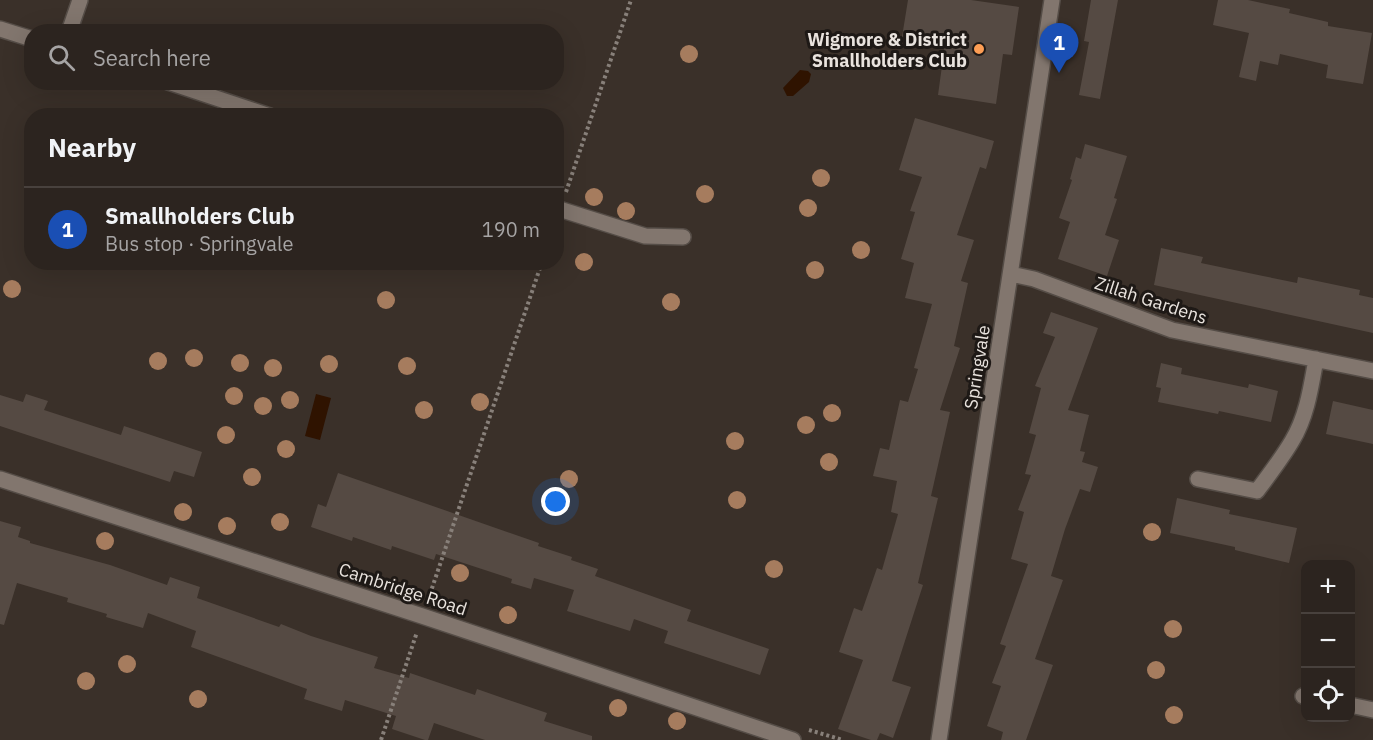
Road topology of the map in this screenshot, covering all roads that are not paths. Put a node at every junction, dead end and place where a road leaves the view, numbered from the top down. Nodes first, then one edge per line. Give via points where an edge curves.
1 (80, 0) edge
2 (1052, 0) edge
3 (72, 24) edge
4 (0, 29) edge
5 (24, 36) edge
6 (192, 90) edge
7 (246, 108) edge
8 (564, 211) edge
9 (683, 237) dead end
10 (1011, 274) junction
11 (1316, 359) junction
12 (1373, 371) edge
13 (0, 479) edge
14 (1198, 479) dead end
15 (1355, 706) edge
16 (1373, 710) edge
17 (793, 740) edge
18 (939, 740) edge

1 - 3 street
2 - 10 street, Springvale
4 - 5 street
6 - 7 street
8 - 9 street via 645,236
10 - 11 street, Zillah Gardens via 1172,330
10 - 18 street, Springvale
11 - 12 street, Zillah Gardens
11 - 14 street via 1301,421 1292,441 1257,491
13 - 17 street, Cambridge Road
15 - 16 street

